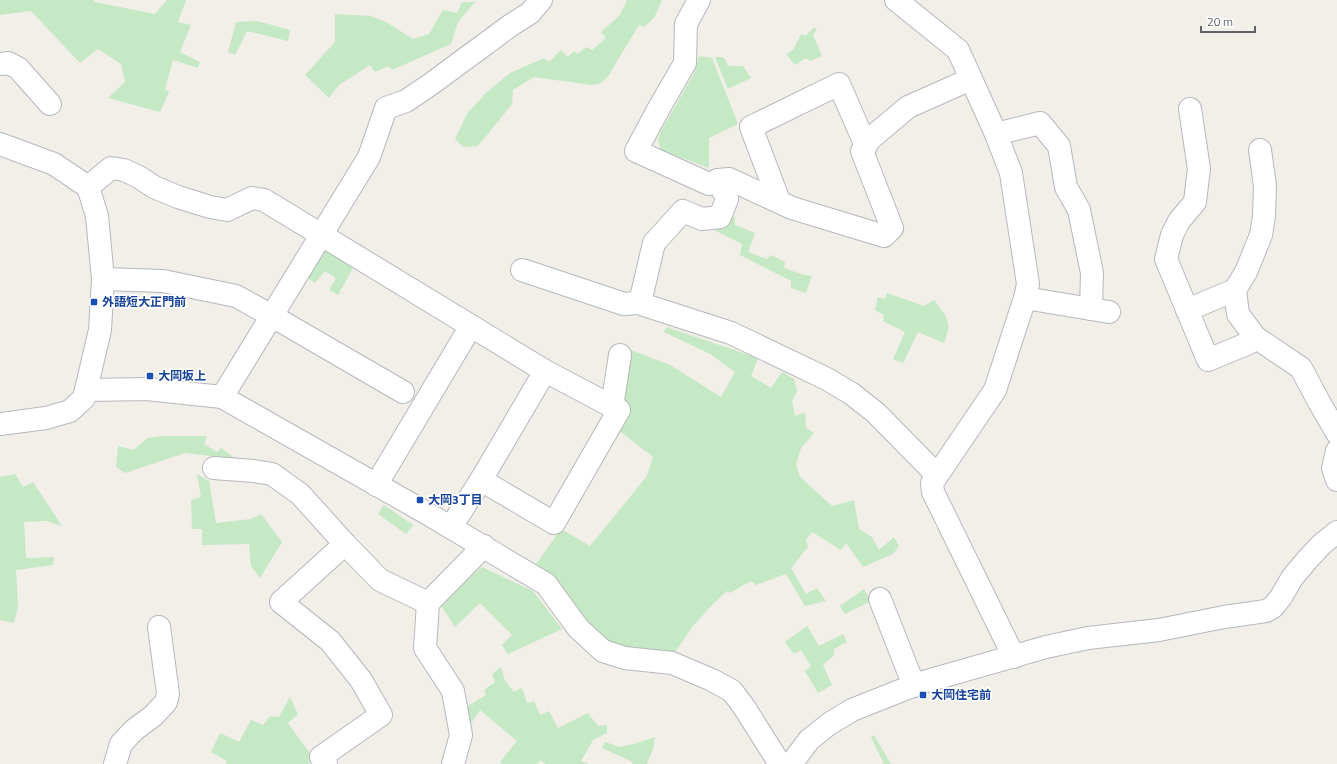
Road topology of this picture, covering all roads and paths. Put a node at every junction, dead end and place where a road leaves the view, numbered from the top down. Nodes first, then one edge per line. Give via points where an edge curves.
1 (541, 0) edge
2 (699, 0) edge
3 (896, 0) edge
4 (0, 64) edge
5 (971, 79) junction
6 (50, 104) dead end
7 (1190, 109) dead end
8 (996, 134) junction
9 (0, 144) edge
10 (866, 146) junction
11 (1260, 150) dead end
12 (718, 180) junction
13 (88, 187) junction
14 (779, 201) junction
15 (321, 236) junction
16 (522, 270) dead end
17 (103, 279) junction
18 (1235, 290) junction
19 (1025, 298) junction
20 (638, 303) junction
21 (1187, 310) junction
22 (272, 316) junction
23 (471, 326) junction
24 (1255, 337) junction
25 (620, 354) dead end
26 (545, 371) junction
27 (87, 390) junction
28 (403, 392) dead end
29 (222, 397) junction
30 (612, 407) junction
31 (0, 424) edge
32 (1337, 433) edge
33 (1337, 451) edge
34 (214, 468) dead end
35 (937, 475) junction
36 (481, 480) junction
37 (1337, 480) edge
38 (376, 485) junction
39 (451, 527) junction
40 (1337, 532) edge
41 (345, 544) junction
42 (484, 546) junction
43 (880, 599) dead end
44 (428, 603) junction
45 (159, 627) dead end
46 (1014, 657) junction
47 (914, 686) junction
48 (115, 764) edge
49 (326, 764) edge
50 (453, 764) edge
51 (780, 764) edge
52 (791, 764) edge

1 - 15 street via 530,13 431,84 406,101 386,108 369,157
2 - 12 street via 686,24 685,63 636,150 709,184
3 - 5 street via 958,50
4 - 6 street via 8,63 18,68
5 - 8 street
5 - 10 street via 908,107 870,139
7 - 21 street via 1198,169 1195,202 1179,221 1172,235 1166,259
8 - 19 street via 1011,173 1028,284
8 - 19 street via 1040,123 1059,146 1066,187 1080,210 1100,310
9 - 13 street via 54,164
10 - 14 street via 862,152 892,228 884,236 792,208
10 - 14 street via 839,84 750,127
11 - 18 street via 1265,186 1261,235 1246,272
12 - 14 street via 729,179
12 - 20 street via 727,200 720,217 702,219 684,211 654,243
13 - 15 street via 111,168 124,170 172,195 210,207 227,210 252,198 264,200
13 - 17 street via 97,216
15 - 22 street
15 - 23 street
16 - 20 street via 624,304
17 - 22 street via 163,281 236,296
17 - 27 street via 100,330
18 - 21 street
18 - 24 street via 1238,314
19 - 35 street via 995,390
20 - 35 street via 732,333 828,378 876,413
21 - 24 street via 1208,360 1249,343
22 - 28 street
22 - 29 street
23 - 26 street
23 - 38 street
24 - 32 street via 1301,368
25 - 30 street
26 - 30 street
26 - 36 street
27 - 29 street via 147,389
27 - 31 street via 84,398 70,411 46,418
29 - 38 street
30 - 36 street via 619,410 554,523
33 - 37 street via 1333,468
34 - 41 street via 254,470 272,474 300,494
35 - 46 street via 932,483 933,492
36 - 39 street
38 - 39 street
39 - 42 street
40 - 46 street via 1307,560 1281,597 1266,611 1159,630 1088,638
41 - 44 street via 380,580
41 - 49 street via 281,602 330,641 361,680 382,715 321,757
42 - 44 street
42 - 51 street via 546,584 578,628 603,651 625,658 672,663 732,691
43 - 47 street
44 - 50 street via 425,648 453,691 461,735
45 - 48 street via 168,694 166,702 121,744
46 - 47 street
47 - 52 street via 852,710 829,724 809,740

